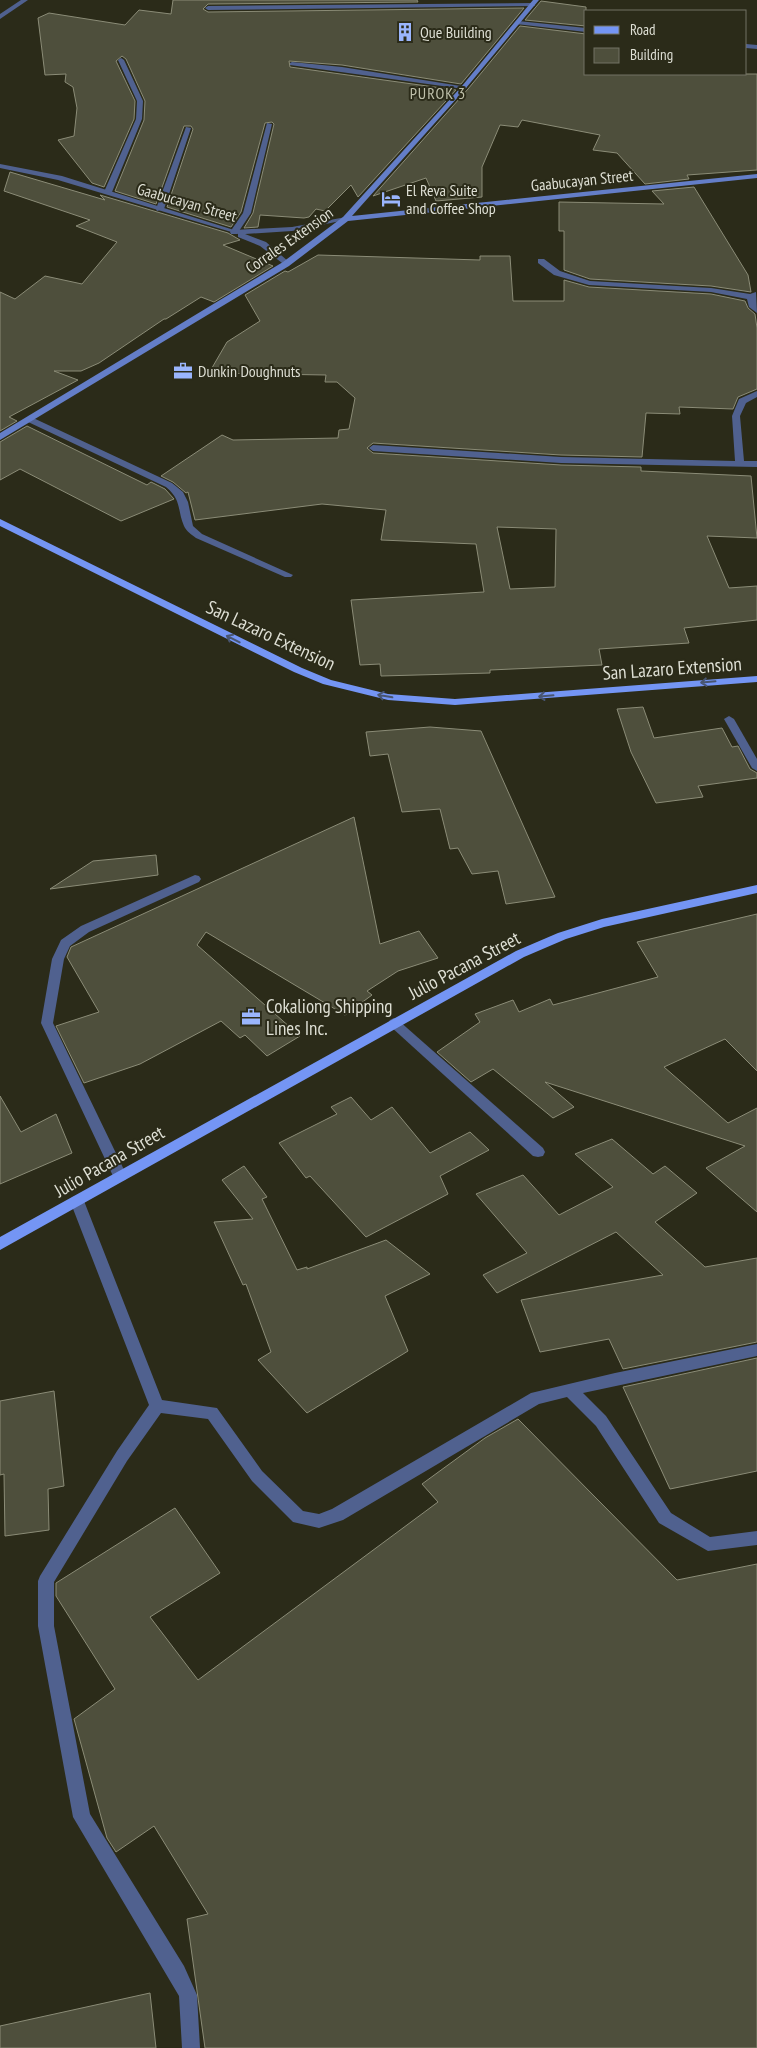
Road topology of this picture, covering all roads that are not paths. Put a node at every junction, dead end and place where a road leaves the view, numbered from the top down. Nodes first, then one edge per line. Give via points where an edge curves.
1 (25, 0) edge
2 (534, 2) edge
3 (208, 8) dead end
4 (0, 17) edge
5 (518, 23) junction
6 (584, 30) edge
7 (122, 60) dead end
8 (292, 64) dead end
9 (464, 87) junction
10 (269, 124) dead end
11 (188, 128) dead end
12 (0, 166) edge
13 (757, 176) edge
14 (108, 192) junction
15 (160, 209) junction
16 (346, 219) junction
17 (234, 232) junction
18 (541, 261) dead end
19 (286, 264) junction
20 (754, 295) edge
21 (757, 311) edge
22 (757, 394) edge
23 (29, 419) junction
24 (0, 437) edge
25 (373, 448) dead end
26 (740, 464) junction
27 (757, 464) edge
28 (0, 522) edge
29 (288, 575) dead end
30 (757, 679) edge
31 (729, 719) dead end
32 (757, 768) edge
33 (195, 879) dead end
34 (757, 888) edge
35 (394, 1023) junction
36 (538, 1152) dead end
37 (120, 1176) junction
38 (77, 1201) junction
39 (0, 1244) edge
40 (757, 1350) edge
41 (570, 1390) junction
42 (157, 1406) junction
43 (757, 1538) edge
44 (191, 2048) edge

1 - 4 street
2 - 3 street
2 - 5 main road, Corrales Extension
5 - 6 street
5 - 9 main road, Corrales Extension
7 - 14 street via 140,101 139,119
8 - 9 street
9 - 16 main road, Corrales Extension
10 - 17 street via 247,213
11 - 15 street
12 - 14 street, Gaabucayan Street
13 - 16 main road, Gaabucayan Street
14 - 15 street, Gaabucayan Street
15 - 17 street, Gaabucayan Street
16 - 17 street, Gaabucayan Street via 292,229
16 - 19 main road, Corrales Extension
17 - 19 street via 263,244
18 - 20 street via 557,273 588,283
19 - 23 main road, Corrales Extension
20 - 21 street via 753,307
22 - 26 street via 742,401 736,416
23 - 24 main road, Corrales Extension
23 - 29 street via 169,485 183,502 189,527 200,536
25 - 26 street via 561,460
26 - 27 street
30 -> 28 main road, San Lazaro Extension via 455,702 388,697 327,682 298,670
31 - 32 street
33 - 37 street via 85,929 65,943 58,959 47,1023
34 - 35 main road, Julio Pacana Street via 652,910 562,936 520,954
35 - 36 street
35 - 37 main road, Julio Pacana Street
37 - 38 main road, Julio Pacana Street
38 - 39 main road, Julio Pacana Street
38 - 42 street
40 - 41 street
41 - 42 street via 536,1398 338,1514 319,1521 299,1517 257,1476 212,1413
41 - 43 street via 601,1422 665,1518 708,1544
42 - 44 street via 122,1456 46,1581 46,1626 82,1817 188,1995

